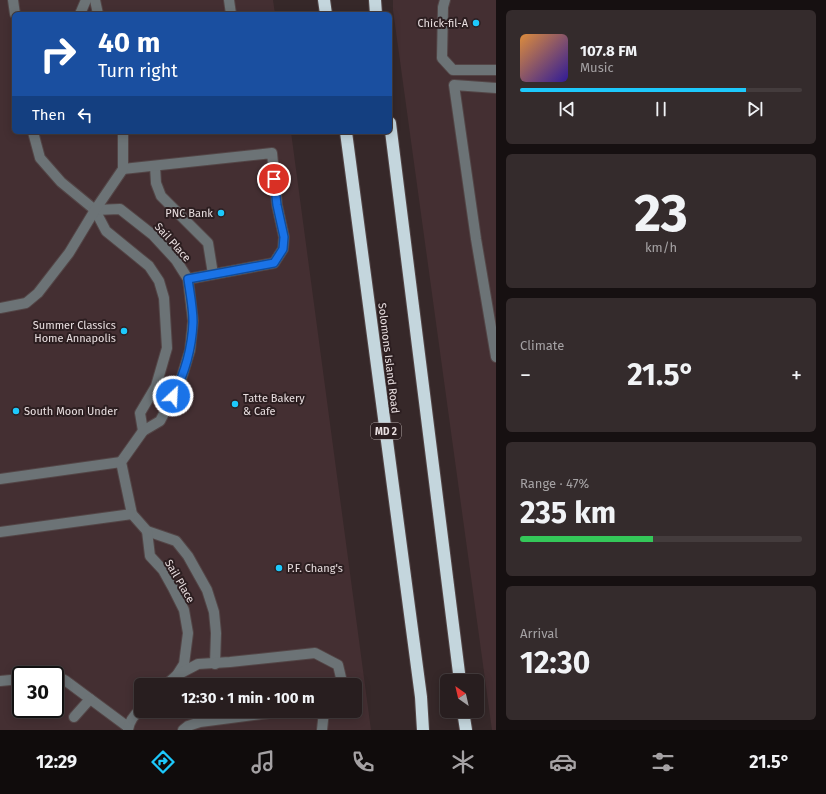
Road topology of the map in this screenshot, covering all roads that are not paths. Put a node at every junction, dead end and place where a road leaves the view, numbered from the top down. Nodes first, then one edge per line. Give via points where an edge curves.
1 (13, 0) edge
2 (86, 0) edge
3 (95, 0) edge
4 (229, 0) edge
5 (324, 0) edge
6 (375, 0) edge
7 (445, 0) edge
8 (15, 12) edge
9 (81, 12) edge
10 (98, 12) edge
11 (231, 12) edge
12 (326, 12) edge
13 (376, 12) edge
14 (496, 70) edge
15 (496, 88) edge
16 (34, 134) edge
17 (123, 134) edge
18 (346, 134) edge
19 (391, 134) edge
20 (155, 166) junction
21 (123, 170) junction
22 (95, 210) junction
23 (213, 274) junction
24 (188, 279) junction
25 (0, 308) edge
26 (496, 357) edge
27 (143, 431) junction
28 (121, 462) junction
29 (0, 479) edge
30 (132, 514) junction
31 (147, 531) junction
32 (0, 532) edge
33 (215, 664) junction
34 (459, 674) edge
35 (177, 675) junction
36 (174, 678) edge
37 (341, 678) edge
38 (12, 680) edge
39 (64, 680) edge
40 (0, 681) edge
41 (90, 699) junction
42 (74, 718) dead end
43 (134, 718) edge
44 (231, 718) edge
45 (323, 718) edge
46 (464, 718) edge
47 (128, 729) edge
48 (183, 730) edge
49 (322, 730) edge
50 (423, 730) edge
51 (466, 730) edge

1 - 8 street
2 - 9 street
3 - 10 street
4 - 11 street
5 - 12 highway
6 - 13 highway
7 - 14 street via 442,58 453,70
15 - 26 street via 454,85
16 - 22 street via 40,158 61,182
17 - 21 street
18 - 50 highway, Solomons Island Road / MD 2 via 420,689
19 - 34 highway
20 - 21 street
20 - 23 street via 156,183 161,196 208,243
20 - 23 street via 272,153 277,205 284,237 283,249 274,263
21 - 22 street
22 - 24 street, Sail Place via 120,209 153,235 176,260
22 - 25 street via 69,253 38,293 26,303
22 - 27 street via 106,230 149,266 159,281 164,298 167,348 156,386 140,413
23 - 24 street
24 - 27 street, Sail Place via 193,321 190,350 180,383 160,421
27 - 28 street, Sail Place
28 - 29 street
28 - 30 street, Sail Place
30 - 31 street, Sail Place
30 - 32 street
31 - 33 street, Sail Place via 176,541 188,556 207,590 214,612
31 - 35 street, Sail Place via 150,556 163,570 184,610 188,633 184,664
33 - 35 street via 198,664
33 - 37 street via 315,653 338,665
35 - 36 street, Sail Place
38 - 40 street
39 - 41 street
41 - 42 street
41 - 47 street
43 - 47 street
44 - 48 street via 200,722
45 - 49 street
46 - 51 highway

